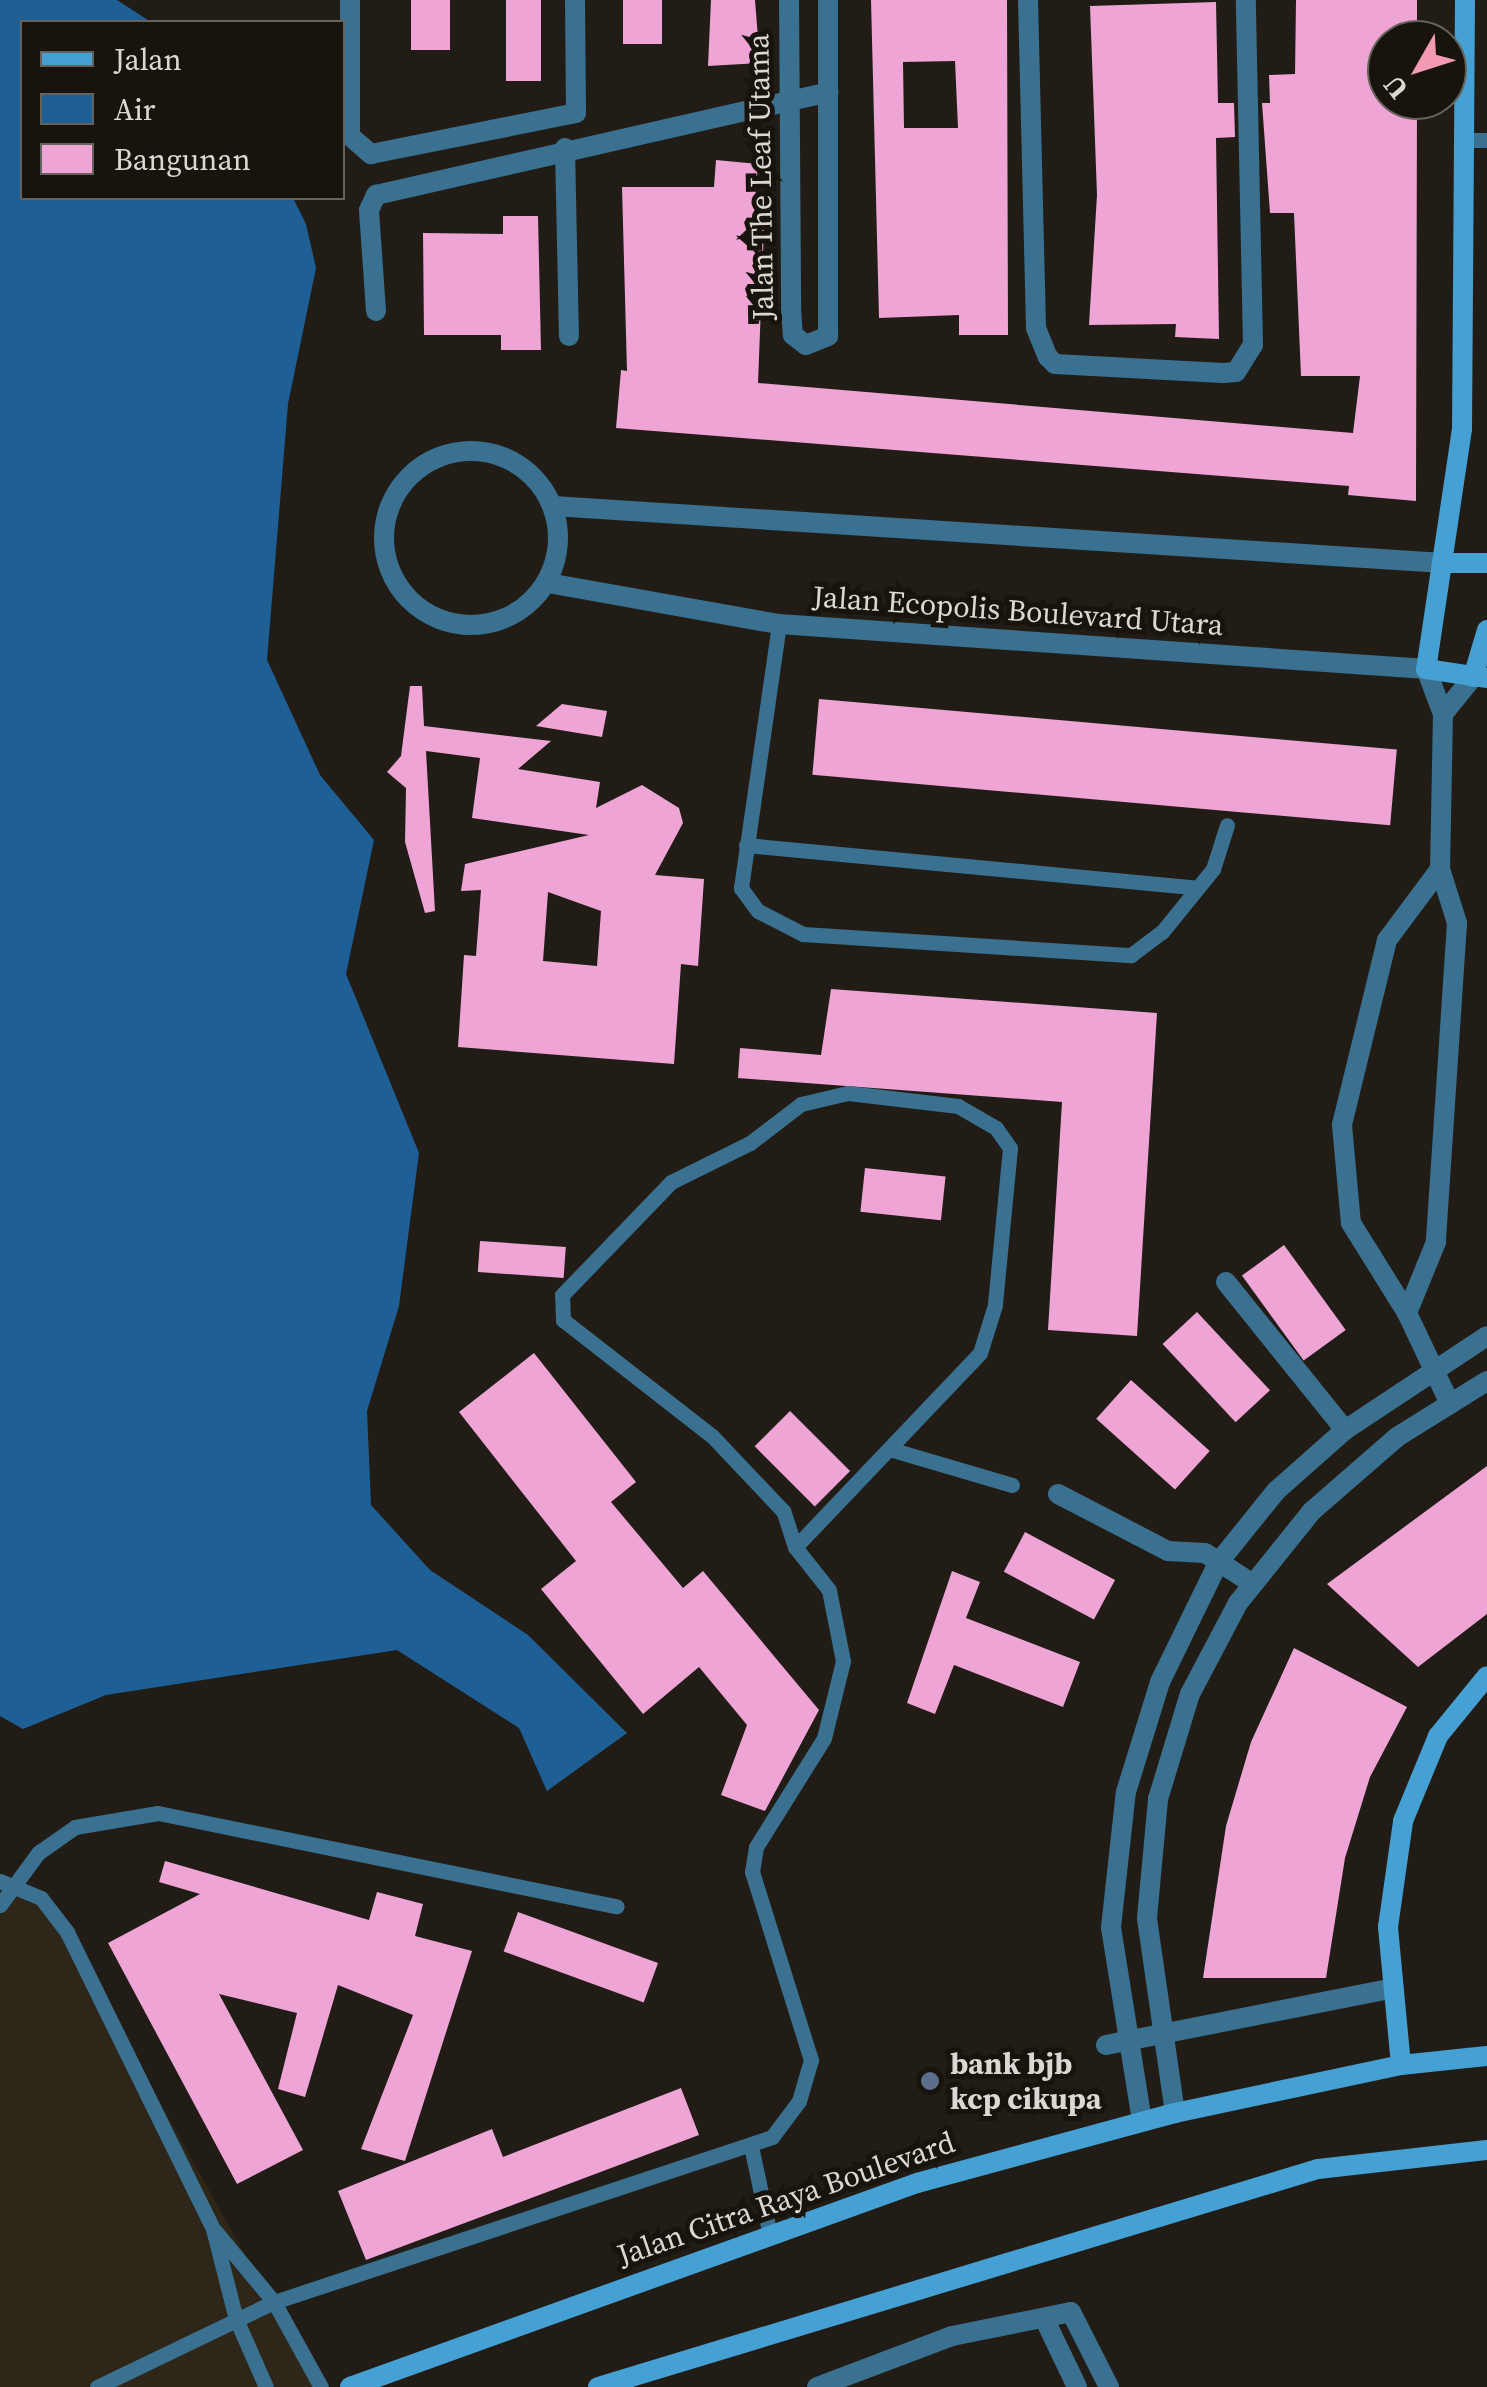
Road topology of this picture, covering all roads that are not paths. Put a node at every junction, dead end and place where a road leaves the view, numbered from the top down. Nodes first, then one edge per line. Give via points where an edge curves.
1 (350, 0) edge
2 (575, 0) edge
3 (789, 0) edge
4 (828, 0) edge
5 (1028, 0) edge
6 (1246, 0) edge
7 (1465, 0) edge
8 (828, 92) junction
9 (790, 96) junction
10 (1477, 140) edge
11 (565, 148) junction
12 (376, 311) dead end
13 (569, 336) dead end
14 (553, 506) junction
15 (1443, 563) junction
16 (1487, 563) edge
17 (548, 583) junction
18 (779, 624) junction
19 (1487, 630) edge
20 (1426, 669) junction
21 (1480, 678) edge
22 (1444, 714) junction
23 (1227, 825) dead end
24 (746, 845) junction
25 (1440, 870) junction
26 (1198, 888) junction
27 (1226, 1282) dead end
28 (1407, 1313) junction
29 (1487, 1336) edge
30 (1431, 1370) junction
31 (1487, 1381) edge
32 (1450, 1404) junction
33 (1345, 1430) junction
34 (893, 1450) junction
35 (1012, 1485) dead end
36 (1058, 1494) dead end
37 (795, 1547) junction
38 (1218, 1563) junction
39 (1253, 1584) junction
40 (1487, 1676) edge
41 (5, 1883) edge
42 (0, 1905) edge
43 (618, 1906) dead end
44 (1394, 1988) junction
45 (1160, 2034) junction
46 (1115, 2043) junction
47 (1487, 2056) edge
48 (1400, 2065) junction
49 (1175, 2113) junction
50 (1142, 2120) junction
51 (751, 2146) junction
52 (1487, 2150) edge
53 (214, 2229) junction
54 (769, 2231) junction
55 (274, 2302) junction
56 (1044, 2318) junction
57 (236, 2319) junction
58 (98, 2387) edge
59 (266, 2387) edge
60 (321, 2387) edge
61 (350, 2387) edge
62 (598, 2387) edge
63 (817, 2387) edge
64 (1077, 2387) edge
65 (1109, 2387) edge

1 - 2 street via 350,136 371,154 576,113
3 - 9 street, Jalan The Leaf Utama
4 - 8 street, Jalan The Leaf Utama
5 - 6 street via 1036,328 1048,357 1055,364 1222,374 1236,372 1253,345
7 - 10 main road
8 - 9 street
8 - 9 street, Jalan The Leaf Utama via 828,336 816,346 793,335
9 - 11 street
10 - 15 main road via 1462,428
11 - 12 street via 376,194 370,210
11 - 13 street
14 - 15 street
14 - 17 street via 559,545
14 - 17 street via 528,471 490,451 446,452 410,474 386,510 384,538 401,592 434,619 477,627 518,614
15 - 16 main road
15 - 20 main road
17 - 18 street, Jalan Ecopolis Boulevard Utara
18 - 20 street, Jalan Ecopolis Boulevard Utara
18 - 24 lane
19 - 21 main road
20 - 21 main road, Jalan Ecopolis Boulevard Utara
20 - 22 street
21 - 22 street
22 - 25 street
23 - 26 lane
24 - 26 lane
24 - 26 lane via 741,888 758,910 802,934 1131,955
25 - 28 street via 1457,923 1436,1242
25 - 28 street via 1386,940 1342,1126 1351,1224
27 - 33 street
28 - 30 street
29 - 30 street
30 - 32 street
30 - 33 street
31 - 32 street
32 - 39 street via 1397,1437 1312,1511
33 - 38 street via 1276,1491
34 - 35 lane
34 - 37 lane
34 - 37 lane via 980,1353 995,1305 1010,1148 996,1128 958,1106 848,1093 801,1104 750,1143 671,1182 562,1295 563,1320 712,1436 783,1512
36 - 38 street via 1168,1551 1204,1553
37 - 51 lane via 828,1590 843,1660 824,1738 756,1847 752,1872 811,2060 799,2101 772,2137
38 - 39 street
38 - 46 street via 1160,1682 1126,1792 1111,1927
39 - 45 street via 1190,1694 1158,1799 1147,1918
40 - 44 main road via 1438,1736 1403,1822 1388,1928
41 - 42 lane
41 - 43 lane via 75,1826 158,1813
41 - 53 lane via 54,1909
44 - 45 street
44 - 48 main road
45 - 46 street
45 - 49 street
46 - 50 street
47 - 48 main road, Jalan Citra Raya Boulevard
48 - 49 main road, Jalan Citra Raya Boulevard
49 - 50 main road, Jalan Citra Raya Boulevard
50 - 54 main road, Jalan Citra Raya Boulevard
51 - 54 lane
51 - 55 lane
52 - 62 main road via 1318,2169
53 - 55 lane
53 - 57 lane
54 - 61 main road, Jalan Citra Raya Boulevard
55 - 57 lane
55 - 60 lane
56 - 63 street via 952,2336
56 - 64 street
56 - 65 street via 1074,2314
57 - 58 lane
57 - 59 lane

